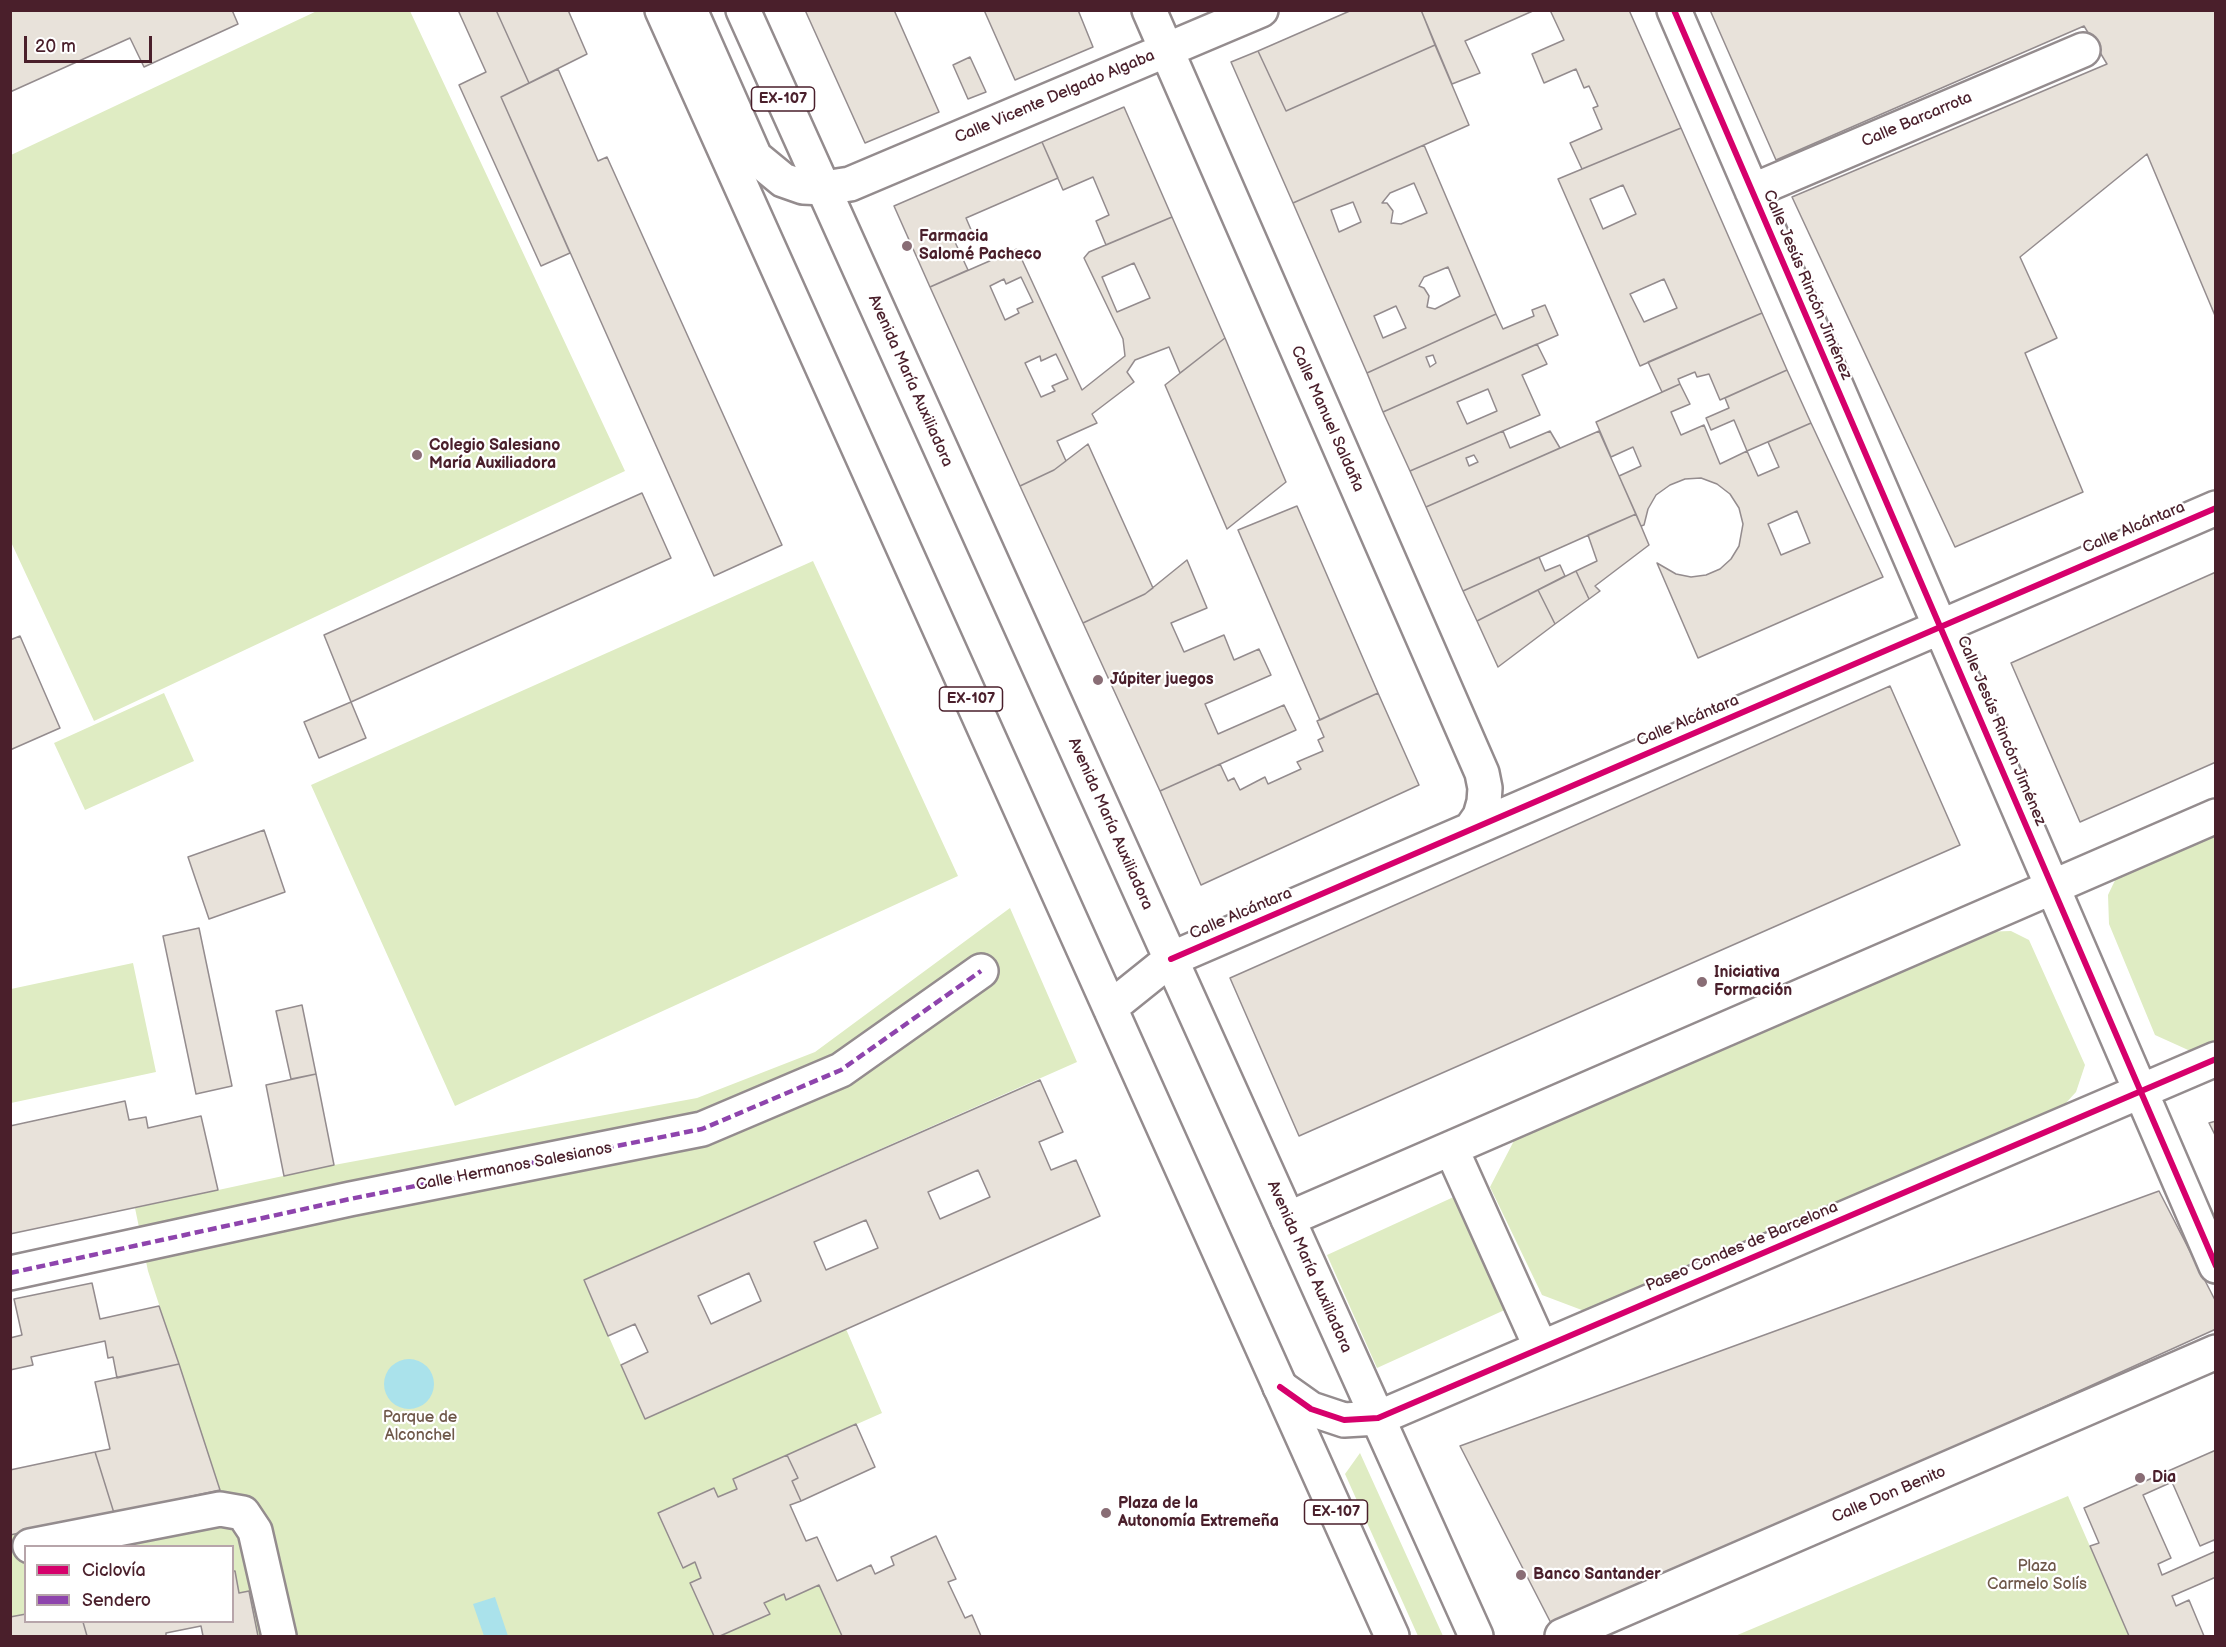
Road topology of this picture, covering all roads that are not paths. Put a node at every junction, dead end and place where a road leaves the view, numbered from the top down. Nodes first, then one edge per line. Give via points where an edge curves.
1 (662, 10) edge
2 (690, 10) edge
3 (743, 10) edge
4 (1149, 10) edge
5 (1261, 10) edge
6 (1674, 10) edge
7 (1166, 50) junction
8 (2083, 50) dead end
9 (837, 186) junction
10 (1752, 191) junction
11 (2216, 508) edge
12 (1941, 627) junction
13 (2216, 816) edge
14 (1471, 829) junction
15 (2053, 887) junction
16 (1171, 959) junction
17 (981, 971) dead end
18 (1110, 1008) junction
19 (2216, 1059) edge
20 (2141, 1090) junction
21 (1451, 1148) junction
22 (1288, 1219) junction
23 (2216, 1266) edge
24 (10, 1273) edge
25 (1541, 1348) junction
26 (2216, 1352) edge
27 (1280, 1387) junction
28 (1378, 1418) junction
29 (38, 1545) edge
30 (279, 1636) edge
31 (1392, 1636) edge
32 (1476, 1636) edge
33 (1562, 1636) edge

1 - 18 street, EX-107
2 - 9 street via 755,157 783,180 803,187
3 - 9 street, Avenida María Auxiliadora / EX-107
4 - 7 street, Calle Manuel Saldaña
5 - 7 street, Calle Vicente Delgado Algaba
6 - 10 street, Calle Jesús Rincón Jiménez
7 - 9 street, Calle Vicente Delgado Algaba
7 - 14 street, Calle Manuel Saldaña via 1482,773 1484,802
8 - 10 street, Calle Barcarrota
9 - 16 street, Avenida María Auxiliadora / EX-107
10 - 12 street, Calle Jesús Rincón Jiménez
11 - 12 street, Calle Alcántara
12 - 14 street, Calle Alcántara
12 - 15 street, Calle Jesús Rincón Jiménez
13 - 15 street
14 - 16 street, Calle Alcántara
15 - 20 street, Calle Jesús Rincón Jiménez
15 - 21 street
16 - 18 street, Calle Alcántara
16 - 22 street, Avenida María Auxiliadora / EX-107
17 - 24 street, Calle Hermanos Salesianos via 841,1070 702,1129 350,1199
18 - 27 street, EX-107
19 - 20 street, Paseo Condes de Barcelona
20 - 23 street, Calle Jesús Rincón Jiménez
20 - 25 street, Paseo Condes de Barcelona
21 - 22 street
21 - 25 street
22 - 28 street, Avenida María Auxiliadora / EX-107
25 - 28 street, Paseo Condes de Barcelona
26 - 33 street, Calle Don Benito
27 - 28 street, Paseo Condes de Barcelona via 1311,1409 1344,1420
27 - 31 street, EX-107
28 - 32 street, Avenida María Auxiliadora / EX-107
29 - 30 street via 220,1509 243,1513 255,1531

